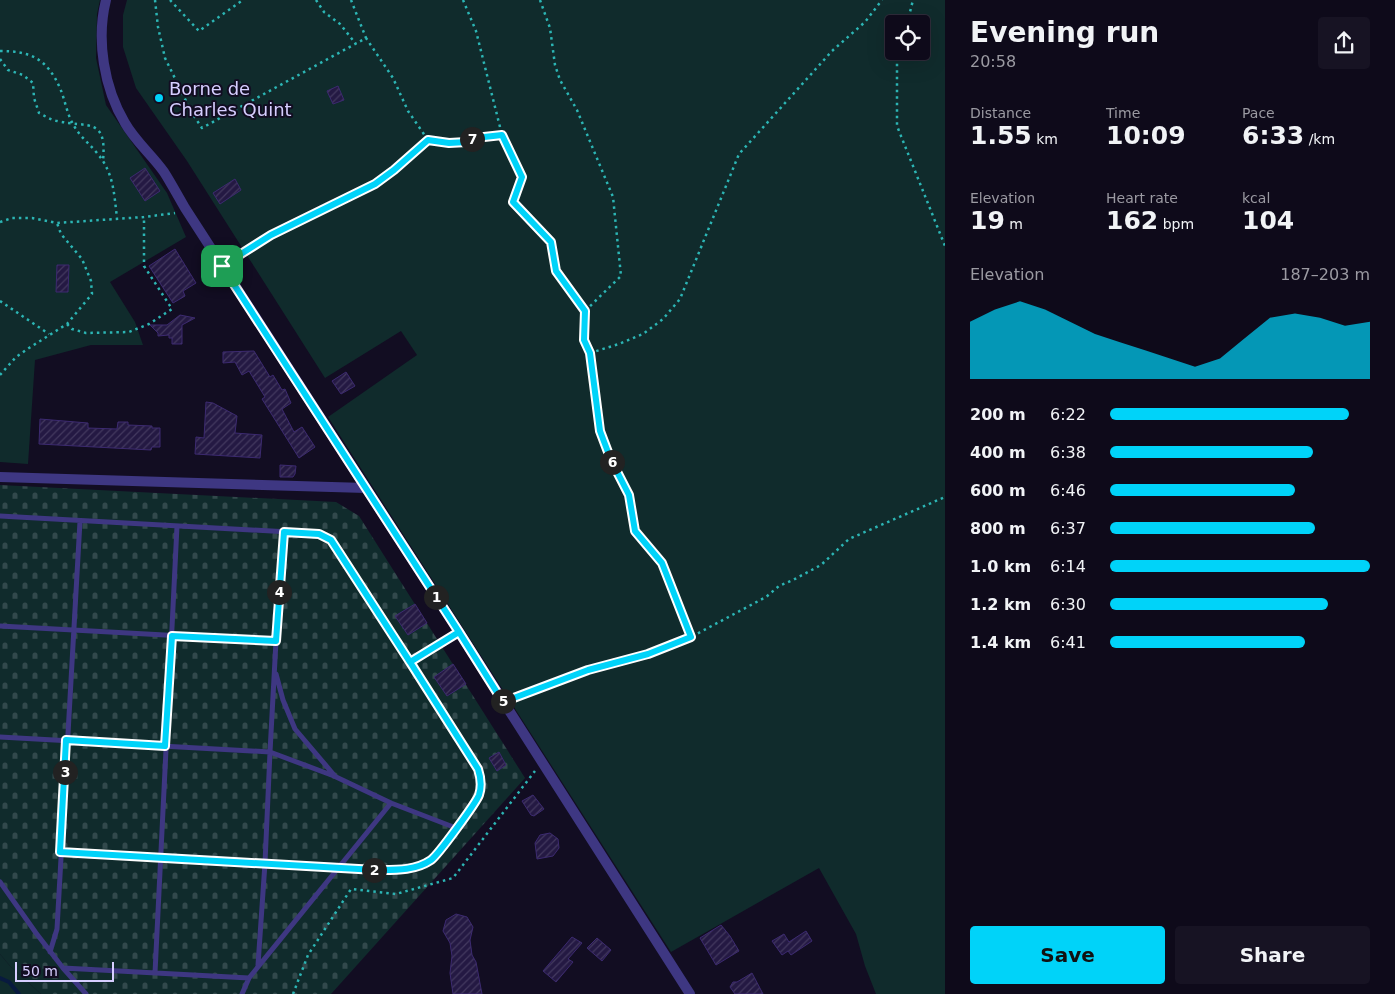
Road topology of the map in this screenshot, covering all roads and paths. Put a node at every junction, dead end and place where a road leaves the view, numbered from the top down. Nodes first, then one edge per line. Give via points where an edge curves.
1 (106, 0) edge
2 (155, 0) edge
3 (170, 0) edge
4 (243, 0) edge
5 (316, 0) edge
6 (351, 0) edge
7 (462, 0) edge
8 (540, 0) edge
9 (882, 0) edge
10 (913, 0) edge
11 (909, 15) edge
12 (366, 38) junction
13 (356, 44) junction
14 (0, 51) edge
15 (0, 59) edge
16 (897, 60) edge
17 (72, 123) junction
18 (502, 135) junction
19 (428, 140) junction
20 (103, 163) junction
21 (185, 208) junction
22 (144, 217) junction
23 (117, 218) junction
24 (0, 222) edge
25 (57, 223) junction
26 (945, 246) edge
27 (222, 266) junction
28 (0, 301) edge
29 (585, 311) junction
30 (68, 324) junction
31 (49, 334) junction
32 (590, 353) junction
33 (0, 375) edge
34 (0, 477) edge
35 (366, 488) junction
36 (945, 497) edge
37 (0, 516) edge
38 (80, 521) junction
39 (177, 526) junction
40 (284, 532) junction
41 (0, 626) edge
42 (73, 630) junction
43 (459, 632) junction
44 (172, 636) junction
45 (691, 637) junction
46 (276, 641) junction
47 (410, 662) junction
48 (274, 668) junction
49 (503, 702) junction
50 (0, 737) edge
51 (66, 740) junction
52 (165, 746) junction
53 (270, 752) junction
54 (542, 762) junction
55 (334, 776) junction
56 (391, 803) junction
57 (456, 828) junction
58 (60, 852) junction
59 (160, 857) junction
60 (265, 863) junction
61 (339, 867) junction
62 (0, 882) edge
63 (50, 952) junction
64 (258, 965) junction
65 (63, 968) junction
66 (155, 972) junction
67 (249, 978) junction
68 (86, 994) edge
69 (242, 994) edge
70 (293, 994) edge
71 (690, 994) edge

1 - 21 street via 102,36 114,102 126,125 163,171
2 - 13 path via 166,58 202,128
3 - 4 path via 199,31
5 - 13 path
6 - 12 path
7 - 18 path via 476,31
8 - 29 path via 550,28 560,80 577,110 614,197 621,276
9 - 32 path via 865,22 832,51 739,154 680,299 663,319 643,334
10 - 11 path
12 - 13 path
12 - 19 path
14 - 17 path via 31,54 44,64 59,87
15 - 17 path via 8,70 34,83 39,113 55,121
16 - 26 path via 898,126
17 - 20 path
17 - 20 path via 92,124 101,134
18 - 19 path via 458,142
18 - 29 path via 522,177 513,202 551,242 556,271
19 - 27 path via 375,184 271,235
20 - 23 path via 112,180
21 - 22 path
21 - 27 street
22 - 23 path
22 - 30 path via 144,266 172,309 129,332 86,332 72,330
23 - 25 path
24 - 25 path via 32,218
25 - 30 path via 61,234 82,259 91,281 92,294
27 - 35 street
28 - 31 path
29 - 32 path via 584,340
30 - 31 path
31 - 33 path via 16,357
32 - 45 path via 600,431 629,495 635,531 662,563
34 - 35 street
35 - 43 street
36 - 45 path via 849,539 821,565
37 - 38 lane
38 - 39 lane
38 - 42 lane
39 - 40 lane
39 - 44 lane
40 - 46 lane
40 - 47 lane via 319,534 331,540
41 - 42 lane
42 - 44 lane
42 - 51 lane
43 - 47 lane
43 - 49 street
44 - 46 lane
44 - 52 lane
45 - 49 path
46 - 48 lane
47 - 57 lane via 481,777 479,796
48 - 53 lane
48 - 55 lane via 295,729
49 - 54 street
50 - 51 lane
51 - 52 lane
51 - 58 lane
52 - 53 lane
52 - 59 lane
53 - 55 lane
53 - 60 lane
54 - 70 path via 454,878 396,894 351,889 308,954
54 - 71 street
55 - 56 lane
56 - 57 lane
56 - 61 lane
57 - 61 lane via 433,859 418,866 400,870
58 - 59 lane
58 - 63 lane via 57,929
59 - 60 lane
59 - 66 lane
60 - 61 lane
60 - 64 lane
61 - 64 lane
62 - 63 lane
63 - 65 lane
64 - 67 lane
65 - 66 lane
65 - 68 lane
66 - 67 lane
67 - 69 lane

